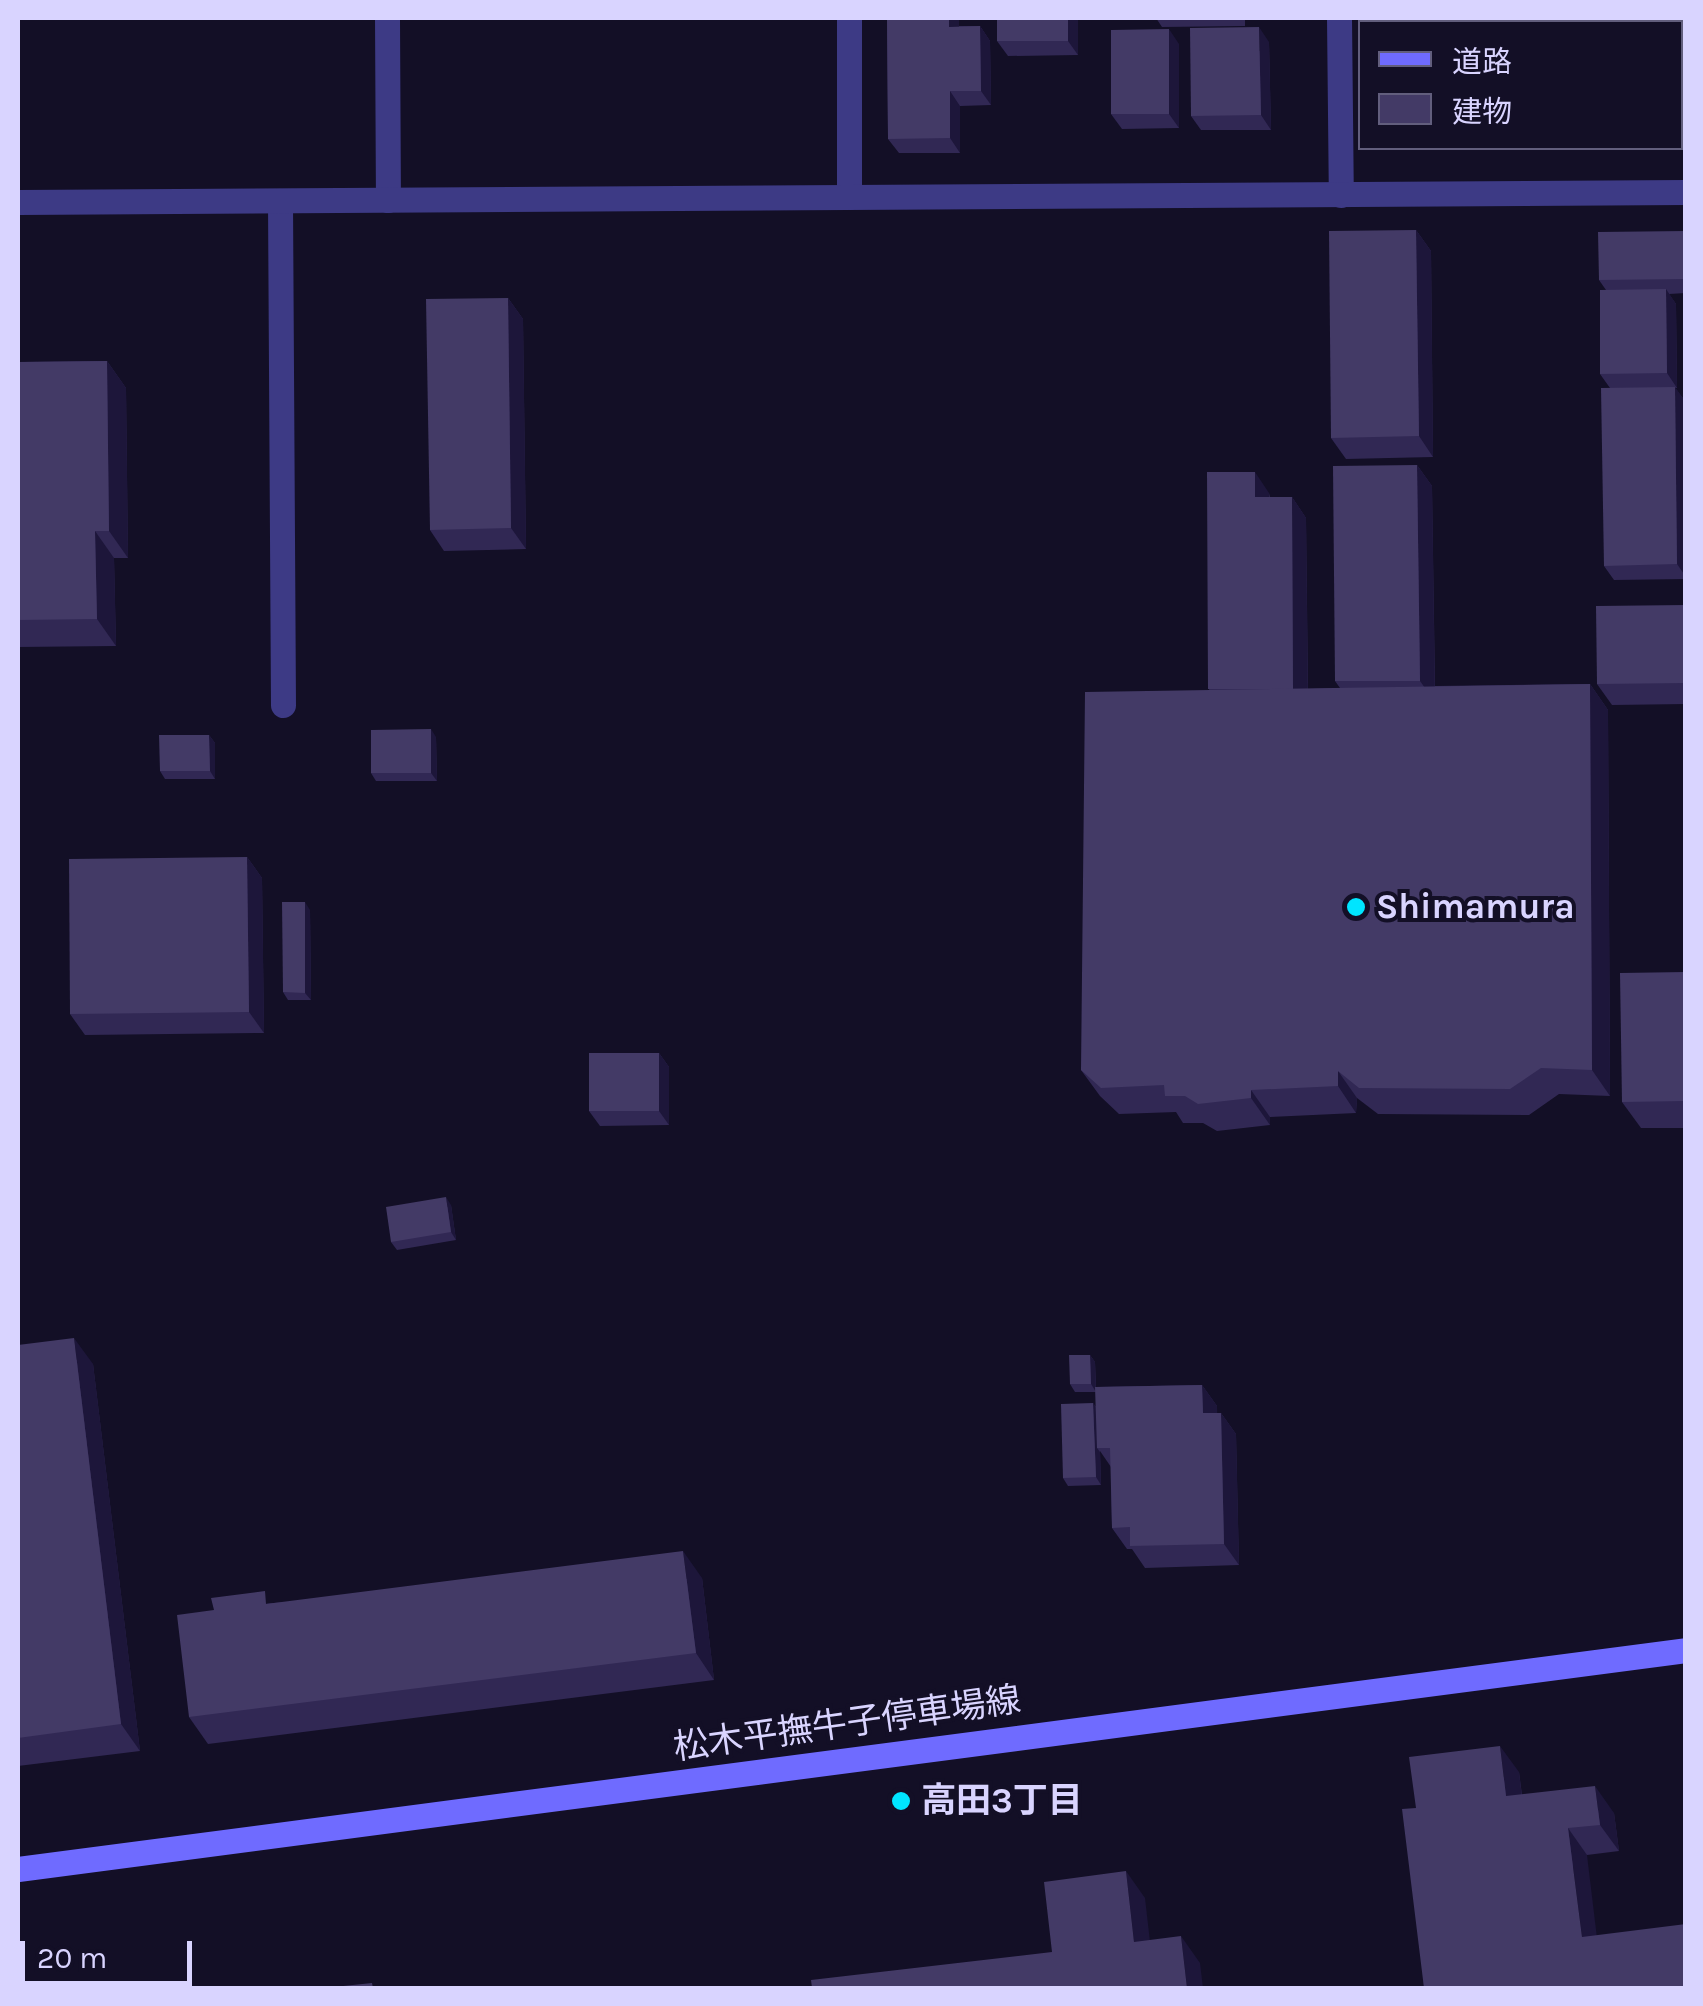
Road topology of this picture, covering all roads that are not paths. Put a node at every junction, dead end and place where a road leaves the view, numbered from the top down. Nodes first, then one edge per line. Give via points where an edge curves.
1 (386, 18) edge
2 (849, 18) edge
3 (1340, 18) edge
4 (1686, 192) edge
5 (1341, 194) junction
6 (849, 197) junction
7 (388, 200) junction
8 (280, 201) junction
9 (18, 202) edge
10 (283, 705) dead end
11 (1686, 1650) edge
12 (18, 1869) edge

1 - 7 street
2 - 6 street
3 - 5 street
4 - 5 street
5 - 6 street
6 - 7 street
7 - 8 street
8 - 9 street
8 - 10 street
11 - 12 main road, 松木平撫牛子停車場線

